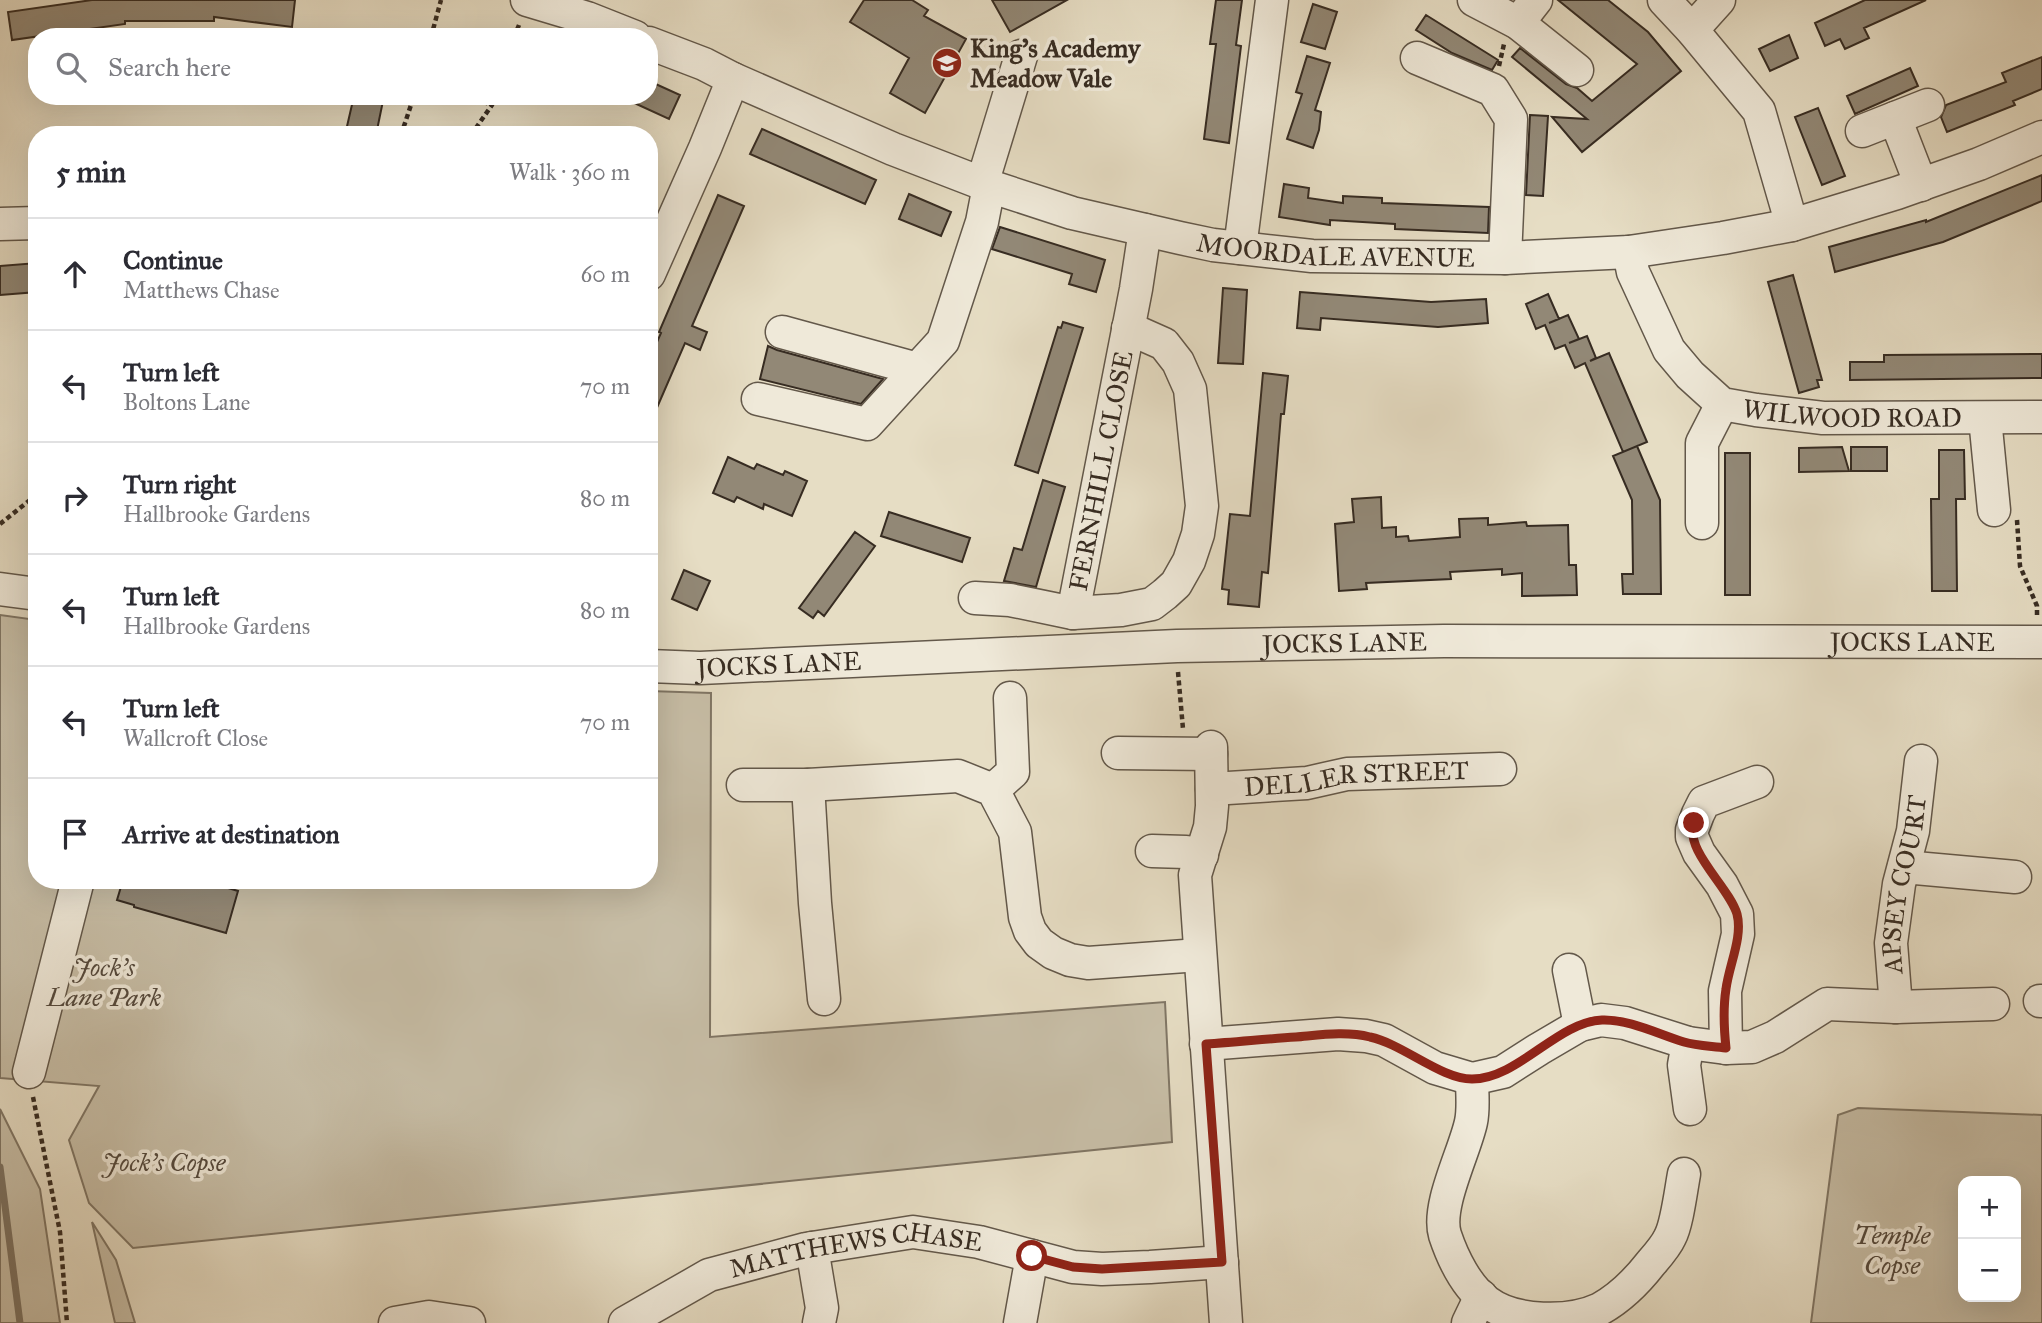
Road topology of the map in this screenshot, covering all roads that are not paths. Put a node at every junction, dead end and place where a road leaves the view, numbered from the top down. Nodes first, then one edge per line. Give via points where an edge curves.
1 (527, 0) edge
2 (1272, 0) edge
3 (1474, 0) edge
4 (1664, 0) edge
5 (1719, 0) edge
6 (1527, 11) edge
7 (612, 28) edge
8 (1692, 30) junction
9 (658, 46) edge
10 (1021, 56) dead end
11 (1417, 58) dead end
12 (1577, 70) dead end
13 (733, 79) junction
14 (1928, 105) dead end
15 (1895, 118) junction
16 (1863, 131) dead end
17 (2042, 137) edge
18 (985, 185) junction
19 (1921, 185) junction
20 (28, 223) edge
21 (0, 224) edge
22 (1792, 225) junction
23 (1145, 230) junction
24 (1240, 248) junction
25 (1629, 252) junction
26 (658, 254) edge
27 (1505, 258) junction
28 (1128, 328) junction
29 (782, 332) dead end
30 (917, 369) junction
31 (758, 399) dead end
32 (1722, 404) junction
33 (2042, 417) edge
34 (1985, 418) junction
35 (1994, 510) road end
36 (1702, 523) dead end
37 (0, 589) edge
38 (28, 593) edge
39 (970, 597) dead end
40 (1073, 613) junction
41 (2042, 642) edge
42 (658, 666) edge
43 (1010, 698) dead end
44 (1118, 753) dead end
45 (1922, 761) dead end
46 (1500, 769) dead end
47 (1757, 782) dead end
48 (743, 785) dead end
49 (808, 785) junction
50 (1212, 789) junction
51 (993, 790) junction
52 (1152, 851) dead end
53 (1202, 855) junction
54 (1904, 867) junction
55 (2015, 877) dead end
56 (76, 889) edge
57 (1199, 955) junction
58 (1569, 970) dead end
59 (824, 999) dead end
60 (1993, 1004) dead end
61 (1896, 1007) junction
62 (1580, 1026) junction
63 (1688, 1043) junction
64 (1206, 1044) junction
65 (1726, 1048) junction
66 (29, 1072) road end
67 (1472, 1079) junction
68 (1690, 1109) dead end
69 (1684, 1174) dead end
70 (812, 1248) junction
71 (1032, 1256) junction
72 (1222, 1262) junction
73 (1475, 1310) edge
74 (821, 1315) edge
75 (397, 1323) edge
76 (469, 1323) edge
77 (625, 1323) edge
78 (1020, 1323) edge
79 (1226, 1323) edge

1 - 7 street
2 - 24 street
3 - 6 street
4 - 8 street
5 - 8 street
6 - 12 street
8 - 22 street via 1759,110
9 - 13 street, MOORDALE AVENUE
10 - 18 street
11 - 27 street via 1493,90 1511,119
13 - 18 street, MOORDALE AVENUE
13 - 26 street
14 - 15 street
15 - 16 street
15 - 19 street
17 - 19 street, MOORDALE AVENUE
18 - 23 street, MOORDALE AVENUE
18 - 30 street via 982,222 943,341
19 - 22 street, MOORDALE AVENUE
20 - 21 street
22 - 25 street, MOORDALE AVENUE
23 - 24 street, MOORDALE AVENUE
23 - 28 street, FERNHILL CLOSE
24 - 27 street, MOORDALE AVENUE via 1312,256
25 - 27 street, MOORDALE AVENUE
25 - 32 street, WILWOOD ROAD via 1633,272 1669,351
28 - 40 street, FERNHILL CLOSE
28 - 40 street, FERNHILL CLOSE via 1164,344 1190,388 1202,506 1198,534 1176,584 1152,604
29 - 30 street
30 - 31 street via 867,424
32 - 34 street, WILWOOD ROAD via 1823,418
32 - 36 street, WILWOOD ROAD via 1702,443
33 - 34 street, WILWOOD ROAD
34 - 35 street, WILWOOD ROAD
37 - 38 street
39 - 40 street, FERNHILL CLOSE
41 - 42 street, JOCKS LANE via 1430,641
43 - 51 street via 1013,772
44 - 50 street via 1205,752
45 - 54 street, APSEY COURT
46 - 50 street, DELLER STREET via 1347,774 1307,783
47 - 65 street via 1704,802 1692,830 1699,853 1737,914 1738,934 1725,990
48 - 49 street
49 - 51 street via 958,776
49 - 59 street
50 - 53 street via 1210,827
51 - 57 street via 1015,832 1025,917 1039,943 1070,960 1088,963
52 - 53 street
53 - 57 street via 1195,875
54 - 55 street
54 - 61 street, APSEY COURT via 1891,943
56 - 66 street
57 - 64 street
58 - 62 street
60 - 61 street
61 - 65 street via 1827,1004 1775,1037 1752,1047
62 - 63 street via 1601,1020 1625,1023
62 - 67 street via 1503,1072
63 - 65 street
63 - 68 street via 1684,1065
64 - 67 street via 1366,1036 1384,1040 1435,1068
64 - 72 street
67 - 73 street via 1471,1122 1453,1174 1443,1227 1459,1268 1475,1292
69 - 73 street via 1671,1236 1633,1284 1598,1310 1551,1320 1500,1309
70 - 71 street, MATTHEWS CHASE via 913,1232
70 - 74 street
70 - 77 street, MATTHEWS CHASE via 709,1275
71 - 72 street, MATTHEWS CHASE via 1102,1269
71 - 78 street
72 - 79 street
75 - 76 street via 429,1317

